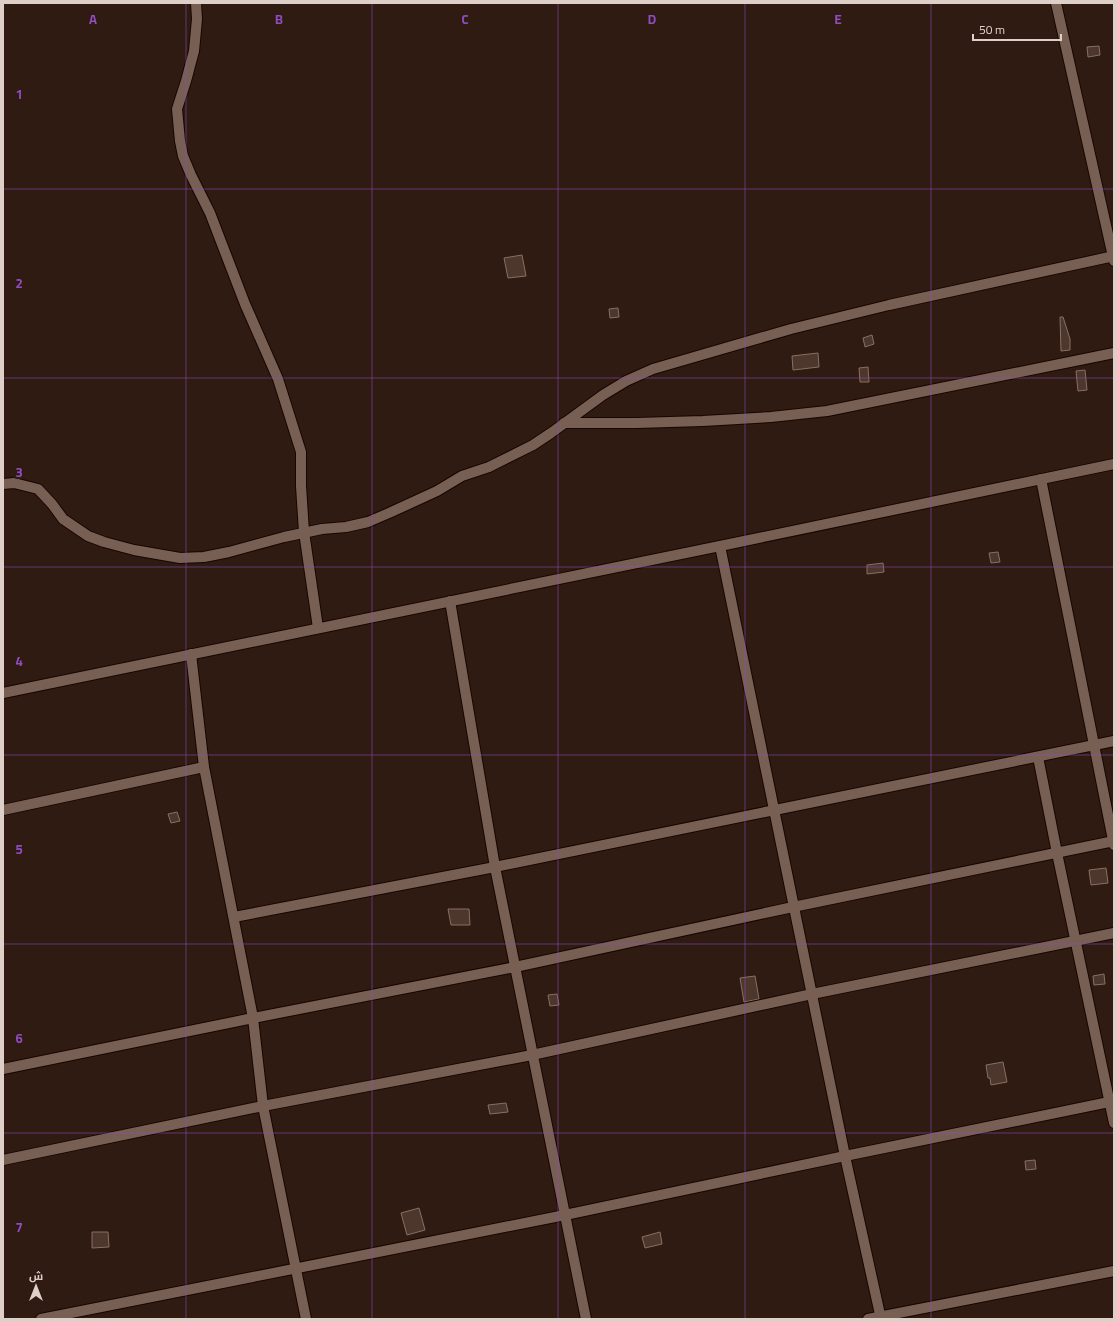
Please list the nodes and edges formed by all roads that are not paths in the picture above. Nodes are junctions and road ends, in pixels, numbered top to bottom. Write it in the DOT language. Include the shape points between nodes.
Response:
graph roads {
  1 [pos="196,3"];
  2 [pos="1056,3"];
  3 [pos="1114,258"];
  4 [pos="1114,353"];
  5 [pos="564,423"];
  6 [pos="1114,464"];
  7 [pos="1041,479"];
  8 [pos="3,484"];
  9 [pos="304,532"];
  10 [pos="720,546"];
  11 [pos="450,601"];
  12 [pos="318,628"];
  13 [pos="192,654"];
  14 [pos="3,693"];
  15 [pos="1114,741"];
  16 [pos="1095,745"];
  17 [pos="1038,757"];
  18 [pos="204,767"];
  19 [pos="3,810"];
  20 [pos="774,810"];
  21 [pos="1114,842"];
  22 [pos="1057,853"];
  23 [pos="495,867"];
  24 [pos="794,907"];
  25 [pos="234,918"];
  26 [pos="1114,933"];
  27 [pos="1076,942"];
  28 [pos="515,967"];
  29 [pos="812,994"];
  30 [pos="253,1018"];
  31 [pos="532,1055"];
  32 [pos="3,1069"];
  33 [pos="1112,1102"];
  34 [pos="263,1106"];
  35 [pos="1114,1123"];
  36 [pos="845,1156"];
  37 [pos="3,1160"];
  38 [pos="565,1215"];
  39 [pos="295,1269"];
  40 [pos="1114,1271"];
  41 [pos="881,1318"];
  42 [pos="41,1319"];
  43 [pos="306,1319"];
  44 [pos="586,1319"];
  45 [pos="868,1319"];
  1 -- 9 [label="street" via="194,51 177,109 183,156 210,213 245,304 281,386 301,452"];
  2 -- 3 [label="street"];
  3 -- 5 [label="street" via="874,308 791,329 653,370 626,381"];
  4 -- 5 [label="street" via="827,411 703,421"];
  5 -- 9 [label="street" via="533,444 489,467 462,476 437,491 368,522"];
  6 -- 7 [label="street"];
  7 -- 10 [label="street"];
  7 -- 16 [label="street"];
  8 -- 9 [label="street" via="14,483 38,490 63,519 88,536 117,546 162,556 204,557"];
  9 -- 12 [label="street"];
  10 -- 11 [label="street"];
  10 -- 20 [label="street"];
  11 -- 12 [label="street"];
  11 -- 23 [label="street"];
  12 -- 13 [label="street"];
  13 -- 14 [label="street"];
  13 -- 18 [label="street"];
  15 -- 16 [label="street"];
  16 -- 17 [label="street"];
  16 -- 21 [label="street"];
  17 -- 20 [label="street"];
  17 -- 22 [label="street"];
  18 -- 19 [label="street"];
  18 -- 25 [label="street"];
  20 -- 23 [label="street"];
  20 -- 24 [label="street"];
  21 -- 22 [label="street"];
  22 -- 24 [label="street"];
  22 -- 27 [label="street"];
  23 -- 25 [label="street"];
  23 -- 28 [label="street"];
  24 -- 28 [label="street"];
  24 -- 29 [label="street"];
  25 -- 30 [label="street"];
  26 -- 27 [label="street"];
  27 -- 29 [label="street"];
  27 -- 33 [label="street"];
  28 -- 30 [label="street"];
  28 -- 31 [label="street"];
  29 -- 31 [label="street"];
  29 -- 36 [label="street"];
  30 -- 32 [label="street"];
  30 -- 34 [label="street"];
  31 -- 34 [label="street"];
  31 -- 38 [label="street"];
  33 -- 35 [label="street"];
  33 -- 36 [label="street"];
  34 -- 37 [label="street"];
  34 -- 39 [label="street"];
  36 -- 38 [label="street"];
  36 -- 41 [label="street"];
  38 -- 39 [label="street"];
  38 -- 44 [label="street"];
  39 -- 42 [label="street"];
  39 -- 43 [label="street"];
  40 -- 41 [label="street"];
  41 -- 45 [label="street"];
}
